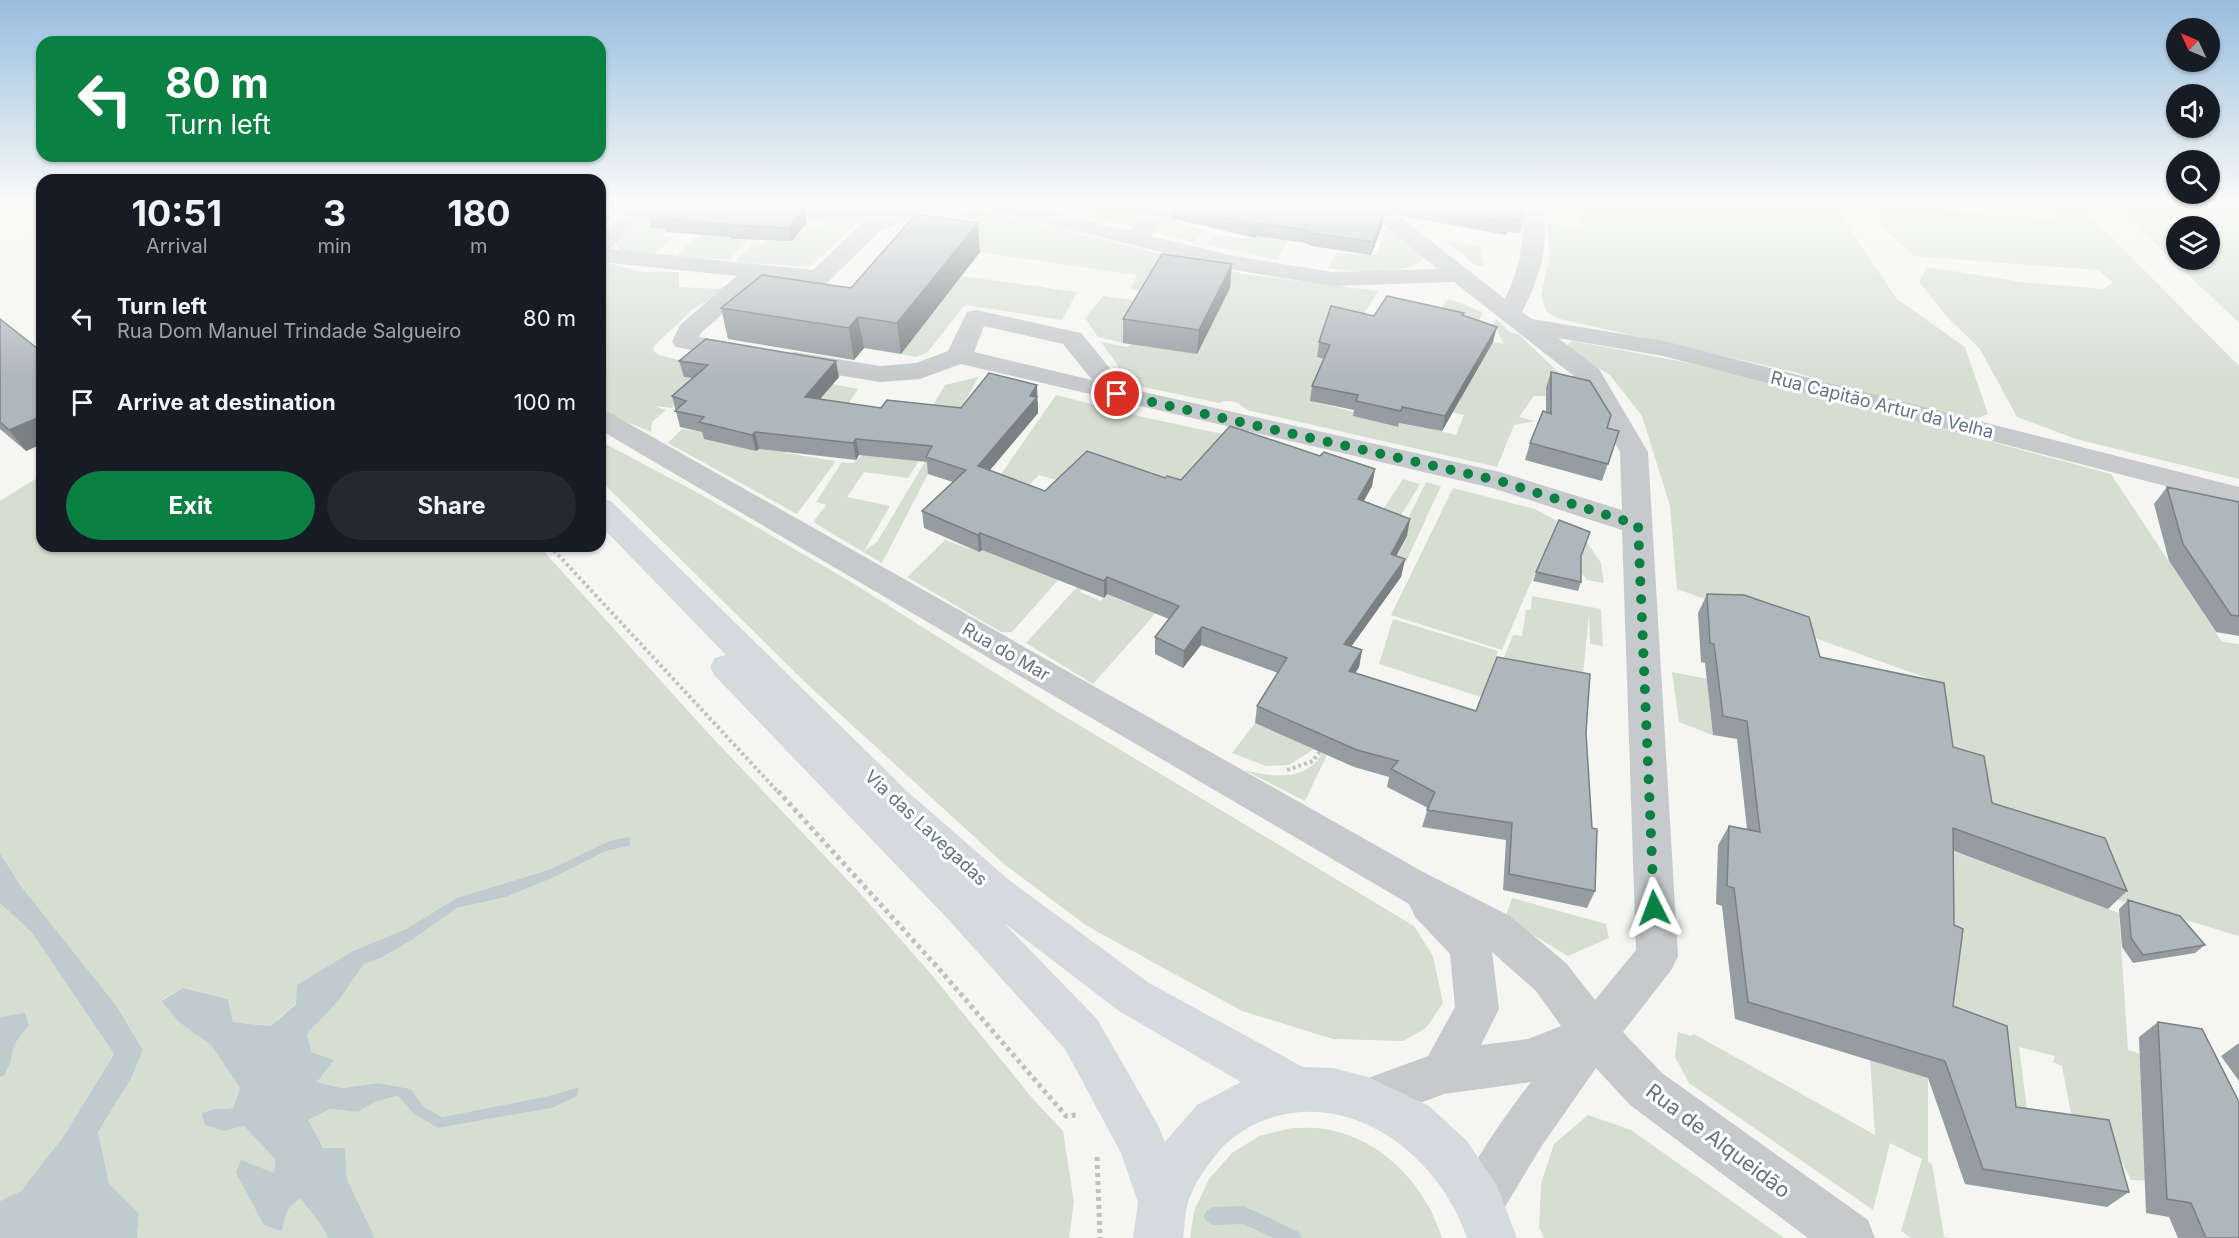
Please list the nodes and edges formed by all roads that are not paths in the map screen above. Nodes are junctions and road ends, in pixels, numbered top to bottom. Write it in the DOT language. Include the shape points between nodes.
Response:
graph roads {
  1 [pos="676,264"];
  2 [pos="834,264"];
  3 [pos="1239,264"];
  4 [pos="1446,264"];
  5 [pos="1530,264"];
  6 [pos="755,273"];
  7 [pos="1460,275"];
  8 [pos="1516,319"];
  9 [pos="959,356"];
  10 [pos="1117,394"];
  11 [pos="606,422"];
  12 [pos="2239,496"];
  13 [pos="606,514"];
  14 [pos="1638,525"];
  15 [pos="606,544"];
  16 [pos="1411,885"];
  17 [pos="1594,1034"];
  18 [pos="1444,1072"];
  19 [pos="1298,1089"];
  20 [pos="1368,1100"];
  21 [pos="1160,1220"];
  22 [pos="1486,1221"];
  23 [pos="1850,1238"];
  1 -- 6 [label="street"];
  2 -- 6 [label="street" via="819,278"];
  3 -- 7 [label="street" via="1332,279"];
  4 -- 7 [label="street"];
  5 -- 8 [label="street"];
  6 -- 9 [label="street" via="689,330 685,342 880,374 920,370"];
  7 -- 8 [label="street"];
  8 -- 12 [label="street, Rua Capitão Artur da Velha" via="1664,349"];
  8 -- 14 [label="street" via="1590,375 1634,452"];
  9 -- 10 [label="street"];
  9 -- 10 [label="street" via="976,317 1072,338"];
  10 -- 14 [label="street" via="1500,481"];
  11 -- 16 [label="street, Rua do Mar"];
  13 -- 19 [label="main road, Via das Lavegadas" via="895,803 995,892 1134,997"];
  14 -- 17 [label="street" via="1657,956"];
  15 -- 21 [label="main road, Via das Lavegadas" via="960,904 1081,1034 1141,1142"];
  16 -- 17 [label="street, Rua de Alqueidão" via="1495,928 1551,976"];
  16 -- 18 [label="street" via="1470,947 1477,1009"];
  17 -- 18 [label="street" via="1529,1061"];
  17 -- 22 [label="street" via="1524,1130"];
  17 -- 23 [label="street, Rua de Alqueidão" via="1646,1089"];
  18 -- 20 [label="street"];
  19 -- 20 [label="main road" via="1333,1091"];
  19 -- 21 [label="main road" via="1254,1099 1214,1122 1183,1157"];
  20 -- 22 [label="main road" via="1412,1123 1450,1158"];
}
